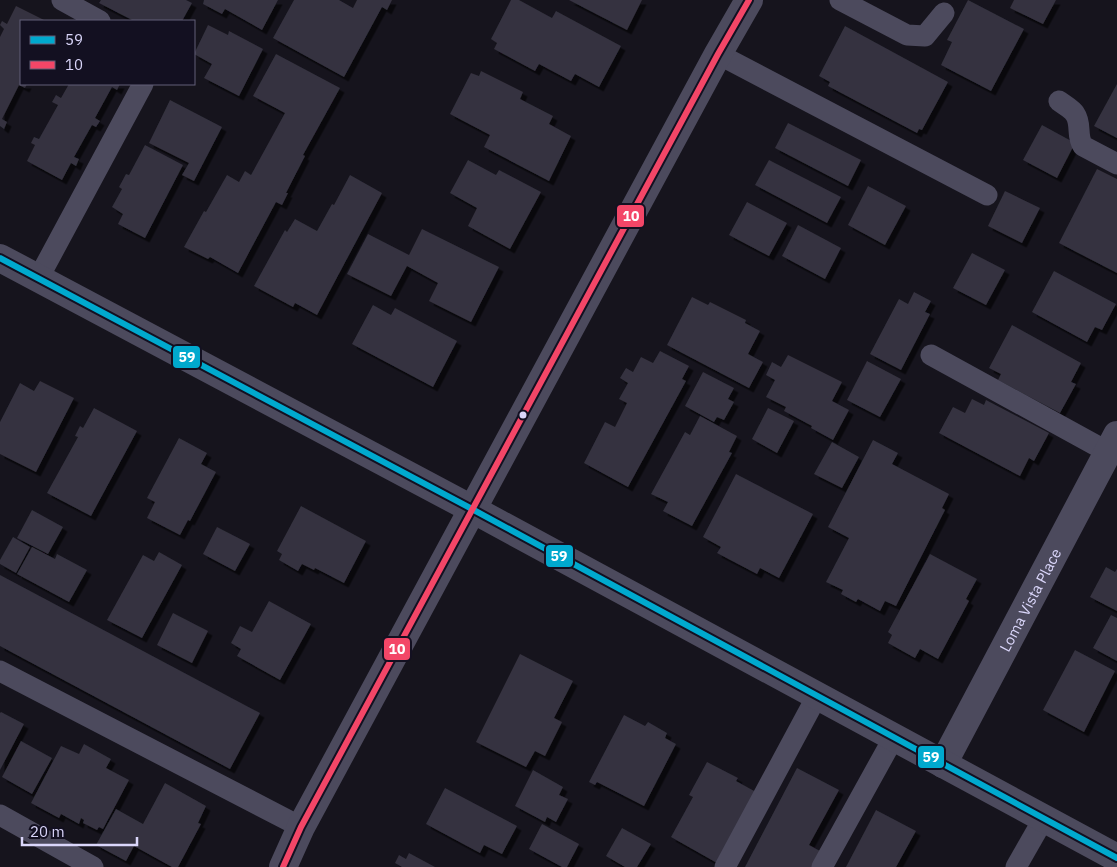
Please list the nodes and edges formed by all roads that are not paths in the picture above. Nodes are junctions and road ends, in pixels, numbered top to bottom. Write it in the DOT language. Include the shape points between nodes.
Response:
graph roads {
  1 [pos="62,0"];
  2 [pos="749,0"];
  3 [pos="840,0"];
  4 [pos="944,13"];
  5 [pos="98,20"];
  6 [pos="718,54"];
  7 [pos="142,85"];
  8 [pos="1059,101"];
  9 [pos="1117,164"];
  10 [pos="987,195"];
  11 [pos="0,258"];
  12 [pos="38,279"];
  13 [pos="931,355"];
  14 [pos="1112,443"];
  15 [pos="472,509"];
  16 [pos="0,671"];
  17 [pos="817,696"];
  18 [pos="894,737"];
  19 [pos="943,764"];
  20 [pos="0,816"];
  21 [pos="1044,818"];
  22 [pos="301,827"];
  23 [pos="1117,858"];
  24 [pos="93,867"];
  25 [pos="284,867"];
  26 [pos="724,867"];
  27 [pos="822,867"];
  28 [pos="1016,867"];
  1 -- 5 [label="lane"];
  2 -- 6 [label="street"];
  3 -- 4 [label="lane" via="907,35 925,36"];
  6 -- 10 [label="lane"];
  6 -- 15 [label="street"];
  7 -- 12 [label="lane"];
  8 -- 9 [label="lane" via="1075,114 1082,146"];
  11 -- 12 [label="street"];
  12 -- 15 [label="street"];
  13 -- 14 [label="lane"];
  14 -- 19 [label="street, Loma Vista Place"];
  15 -- 17 [label="street"];
  15 -- 22 [label="street"];
  16 -- 22 [label="lane"];
  17 -- 18 [label="street"];
  17 -- 26 [label="lane"];
  18 -- 19 [label="street"];
  18 -- 27 [label="lane"];
  19 -- 21 [label="street"];
  20 -- 24 [label="lane"];
  21 -- 23 [label="street"];
  21 -- 28 [label="lane"];
  22 -- 25 [label="street"];
}
